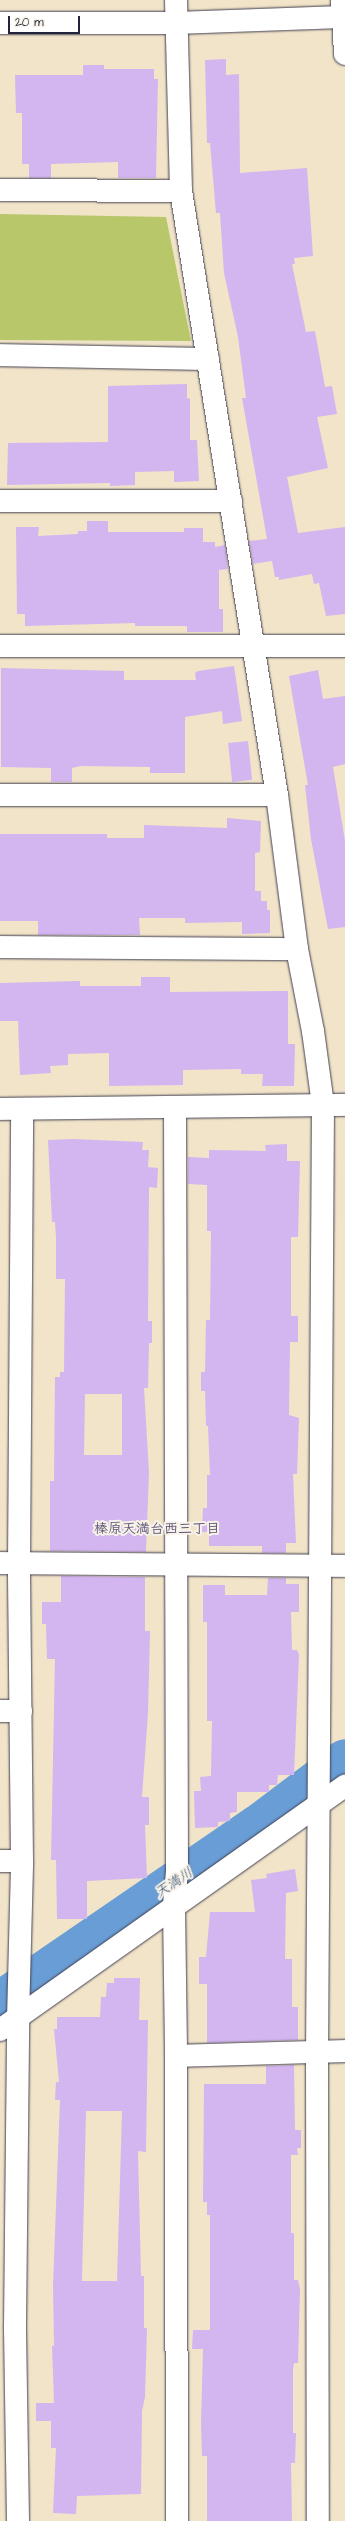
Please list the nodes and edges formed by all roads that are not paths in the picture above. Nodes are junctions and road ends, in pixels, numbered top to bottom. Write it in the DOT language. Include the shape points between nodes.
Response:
graph roads {
  1 [pos="176,0"];
  2 [pos="342,8"];
  3 [pos="0,23"];
  4 [pos="176,23"];
  5 [pos="345,54"];
  6 [pos="0,190"];
  7 [pos="181,191"];
  8 [pos="0,355"];
  9 [pos="208,359"];
  10 [pos="0,501"];
  11 [pos="231,501"];
  12 [pos="254,645"];
  13 [pos="0,646"];
  14 [pos="345,646"];
  15 [pos="0,795"];
  16 [pos="277,795"];
  17 [pos="0,947"];
  18 [pos="296,949"];
  19 [pos="323,1105"];
  20 [pos="345,1105"];
  21 [pos="176,1107"];
  22 [pos="0,1109"];
  23 [pos="22,1109"];
  24 [pos="10,1563"];
  25 [pos="178,1564"];
  26 [pos="322,1566"];
  27 [pos="345,1566"];
  28 [pos="0,1711"];
  29 [pos="21,1711"];
  30 [pos="345,1786"];
  31 [pos="319,1804"];
  32 [pos="0,1861"];
  33 [pos="22,1861"];
  34 [pos="174,1908"];
  35 [pos="9,2025"];
  36 [pos="345,2052"];
  37 [pos="317,2053"];
  38 [pos="176,2056"];
  39 [pos="8,2332"];
  40 [pos="18,2521"];
  41 [pos="178,2521"];
  42 [pos="318,2521"];
  1 -- 4 [label="street"];
  2 -- 4 [label="street"];
  2 -- 5 [label="street"];
  3 -- 4 [label="street"];
  4 -- 7 [label="street"];
  6 -- 7 [label="street"];
  7 -- 9 [label="street"];
  8 -- 9 [label="street"];
  9 -- 11 [label="street"];
  10 -- 11 [label="street"];
  11 -- 12 [label="street"];
  12 -- 13 [label="street"];
  12 -- 14 [label="street"];
  12 -- 16 [label="street"];
  15 -- 16 [label="street"];
  16 -- 18 [label="street"];
  17 -- 18 [label="street"];
  18 -- 19 [label="street" via="313,1031"];
  19 -- 20 [label="street"];
  19 -- 21 [label="street"];
  19 -- 26 [label="street"];
  21 -- 23 [label="street"];
  21 -- 25 [label="street"];
  22 -- 23 [label="street"];
  23 -- 24 [label="street"];
  24 -- 25 [label="street"];
  24 -- 29 [label="street"];
  25 -- 26 [label="street"];
  25 -- 34 [label="street" via="177,1871"];
  26 -- 27 [label="street"];
  26 -- 31 [label="street"];
  28 -- 29 [label="street"];
  29 -- 33 [label="street"];
  30 -- 31 [label="street"];
  31 -- 34 [label="street"];
  31 -- 37 [label="street"];
  32 -- 33 [label="street"];
  33 -- 35 [label="street" via="19,1980"];
  34 -- 35 [label="street"];
  34 -- 38 [label="street"];
  35 -- 39 [label="street"];
  36 -- 37 [label="street"];
  37 -- 38 [label="street"];
  37 -- 42 [label="street"];
  38 -- 41 [label="street"];
  39 -- 40 [label="street"];
}
